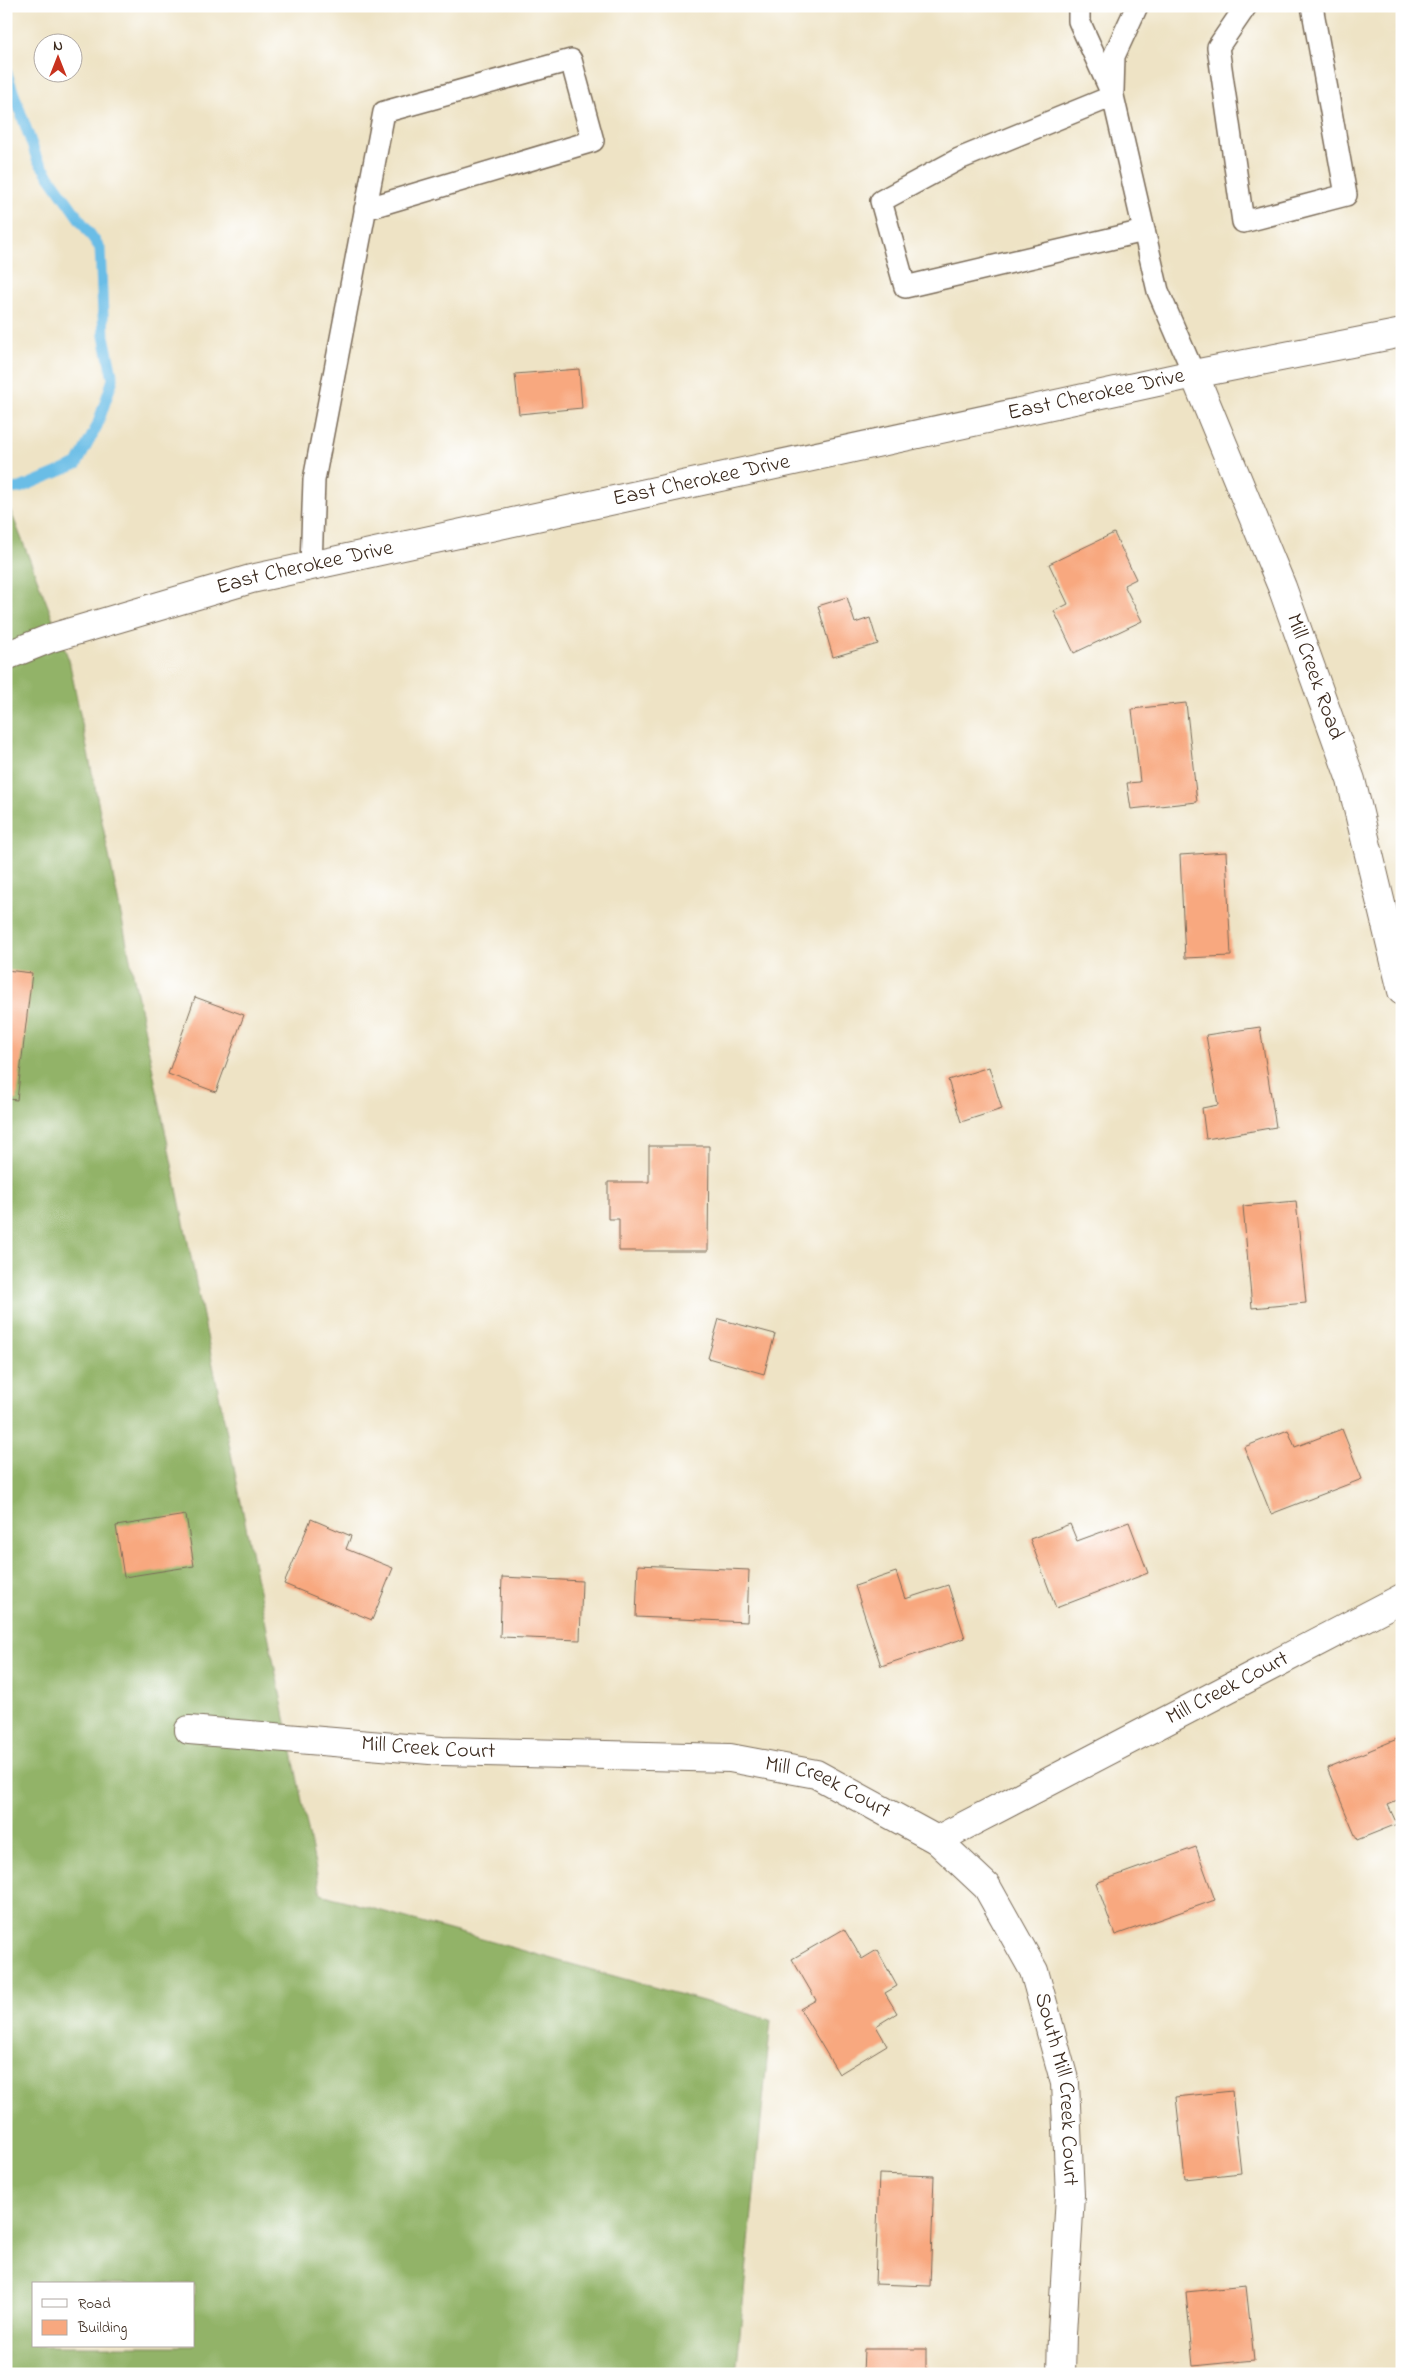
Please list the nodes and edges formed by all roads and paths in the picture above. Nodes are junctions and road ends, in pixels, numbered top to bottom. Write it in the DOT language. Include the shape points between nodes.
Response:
graph roads {
  1 [pos="1079,6"];
  2 [pos="1137,6"];
  3 [pos="1246,6"];
  4 [pos="1312,6"];
  5 [pos="1113,96"];
  6 [pos="366,209"];
  7 [pos="1144,231"];
  8 [pos="1402,334"];
  9 [pos="1194,374"];
  10 [pos="311,566"];
  11 [pos="6,656"];
  12 [pos="1402,991"];
  13 [pos="1402,1598"];
  14 [pos="189,1730"];
  15 [pos="937,1840"];
  16 [pos="1061,2374"];
  1 -- 5 [label="lane" via="1079,21"];
  2 -- 5 [label="lane" via="1114,56"];
  3 -- 4 [label="lane" via="1218,47 1243,222 1346,195"];
  5 -- 7 [label="lane"];
  5 -- 7 [label="lane" via="959,159 881,201 905,287"];
  6 -- 6 [label="lane" via="384,112 571,60 594,141"];
  6 -- 10 [label="lane" via="314,480"];
  7 -- 9 [label="lane" via="1158,291"];
  8 -- 9 [label="street, East Cherokee Drive"];
  9 -- 10 [label="street, East Cherokee Drive"];
  9 -- 12 [label="street, Mill Creek Road" via="1282,587 1351,780"];
  10 -- 11 [label="street, East Cherokee Drive" via="251,579 51,638"];
  13 -- 15 [label="street, Mill Creek Court"];
  14 -- 15 [label="street, Mill Creek Court" via="442,1751 730,1758 816,1774"];
  15 -- 16 [label="street, South Mill Creek Court" via="987,1887 1034,1971 1065,2083 1070,2195"];
}
